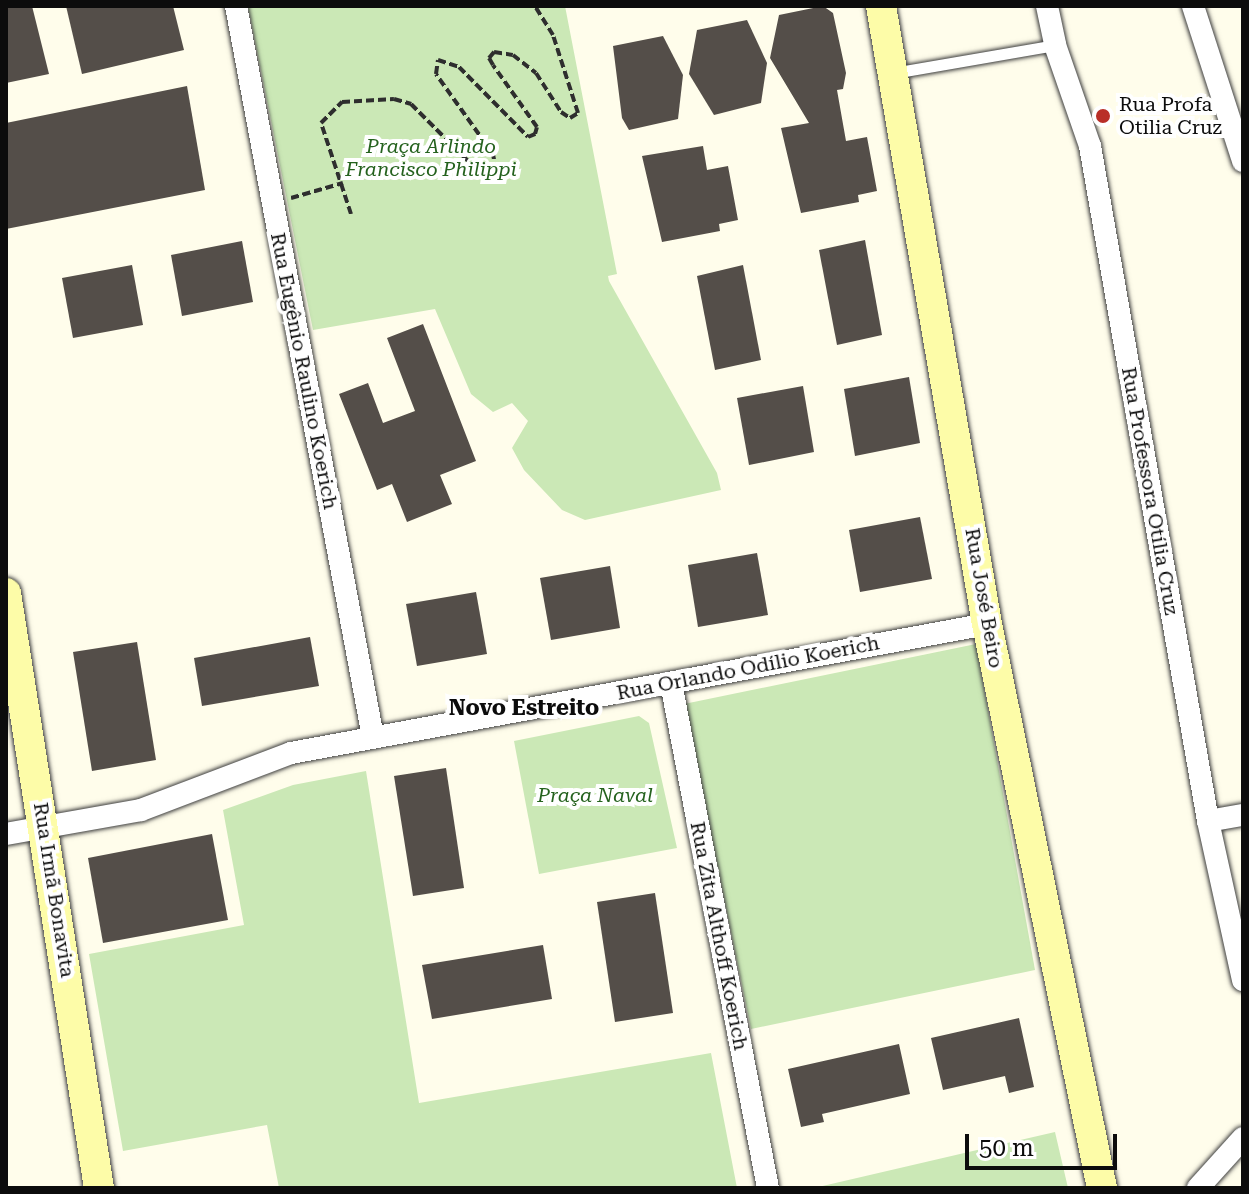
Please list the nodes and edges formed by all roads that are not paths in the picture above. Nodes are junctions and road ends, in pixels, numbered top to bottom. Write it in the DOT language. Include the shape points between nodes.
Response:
graph roads {
  1 [pos="236,6"];
  2 [pos="881,6"];
  3 [pos="1047,6"];
  4 [pos="1193,6"];
  5 [pos="1055,45"];
  6 [pos="893,73"];
  7 [pos="1243,161"];
  8 [pos="6,593"];
  9 [pos="987,624"];
  10 [pos="671,683"];
  11 [pos="373,737"];
  12 [pos="1243,815"];
  13 [pos="1208,821"];
  14 [pos="44,828"];
  15 [pos="6,834"];
  16 [pos="1243,980"];
  17 [pos="1243,1138"];
  18 [pos="99,1188"];
  19 [pos="768,1188"];
  20 [pos="1102,1188"];
  21 [pos="1198,1188"];
  1 -- 11 [label="street, Rua Eugênio Raulino Koerich"];
  2 -- 6 [label="street, Rua José Beiro"];
  3 -- 5 [label="street, Rua Professora Otília Cruz"];
  4 -- 7 [label="street"];
  5 -- 6 [label="lane"];
  5 -- 13 [label="street, Rua Professora Otília Cruz" via="1090,146"];
  6 -- 9 [label="street, Rua José Beiro"];
  8 -- 14 [label="street, Rua Irmã Bonavita"];
  9 -- 10 [label="street, Rua Orlando Odílio Koerich"];
  9 -- 20 [label="street, Rua José Beiro"];
  10 -- 11 [label="street, Rua Orlando Odílio Koerich"];
  10 -- 19 [label="street, Rua Zita Althoff Koerich"];
  11 -- 14 [label="street, Rua Orlando Odílio Koerich" via="262,762 141,810"];
  12 -- 13 [label="street"];
  13 -- 16 [label="street, Rua Professora Otília Cruz"];
  14 -- 15 [label="street, Rua Orlando Odílio Koerich"];
  14 -- 18 [label="street, Rua Irmã Bonavita"];
  17 -- 21 [label="street"];
}
